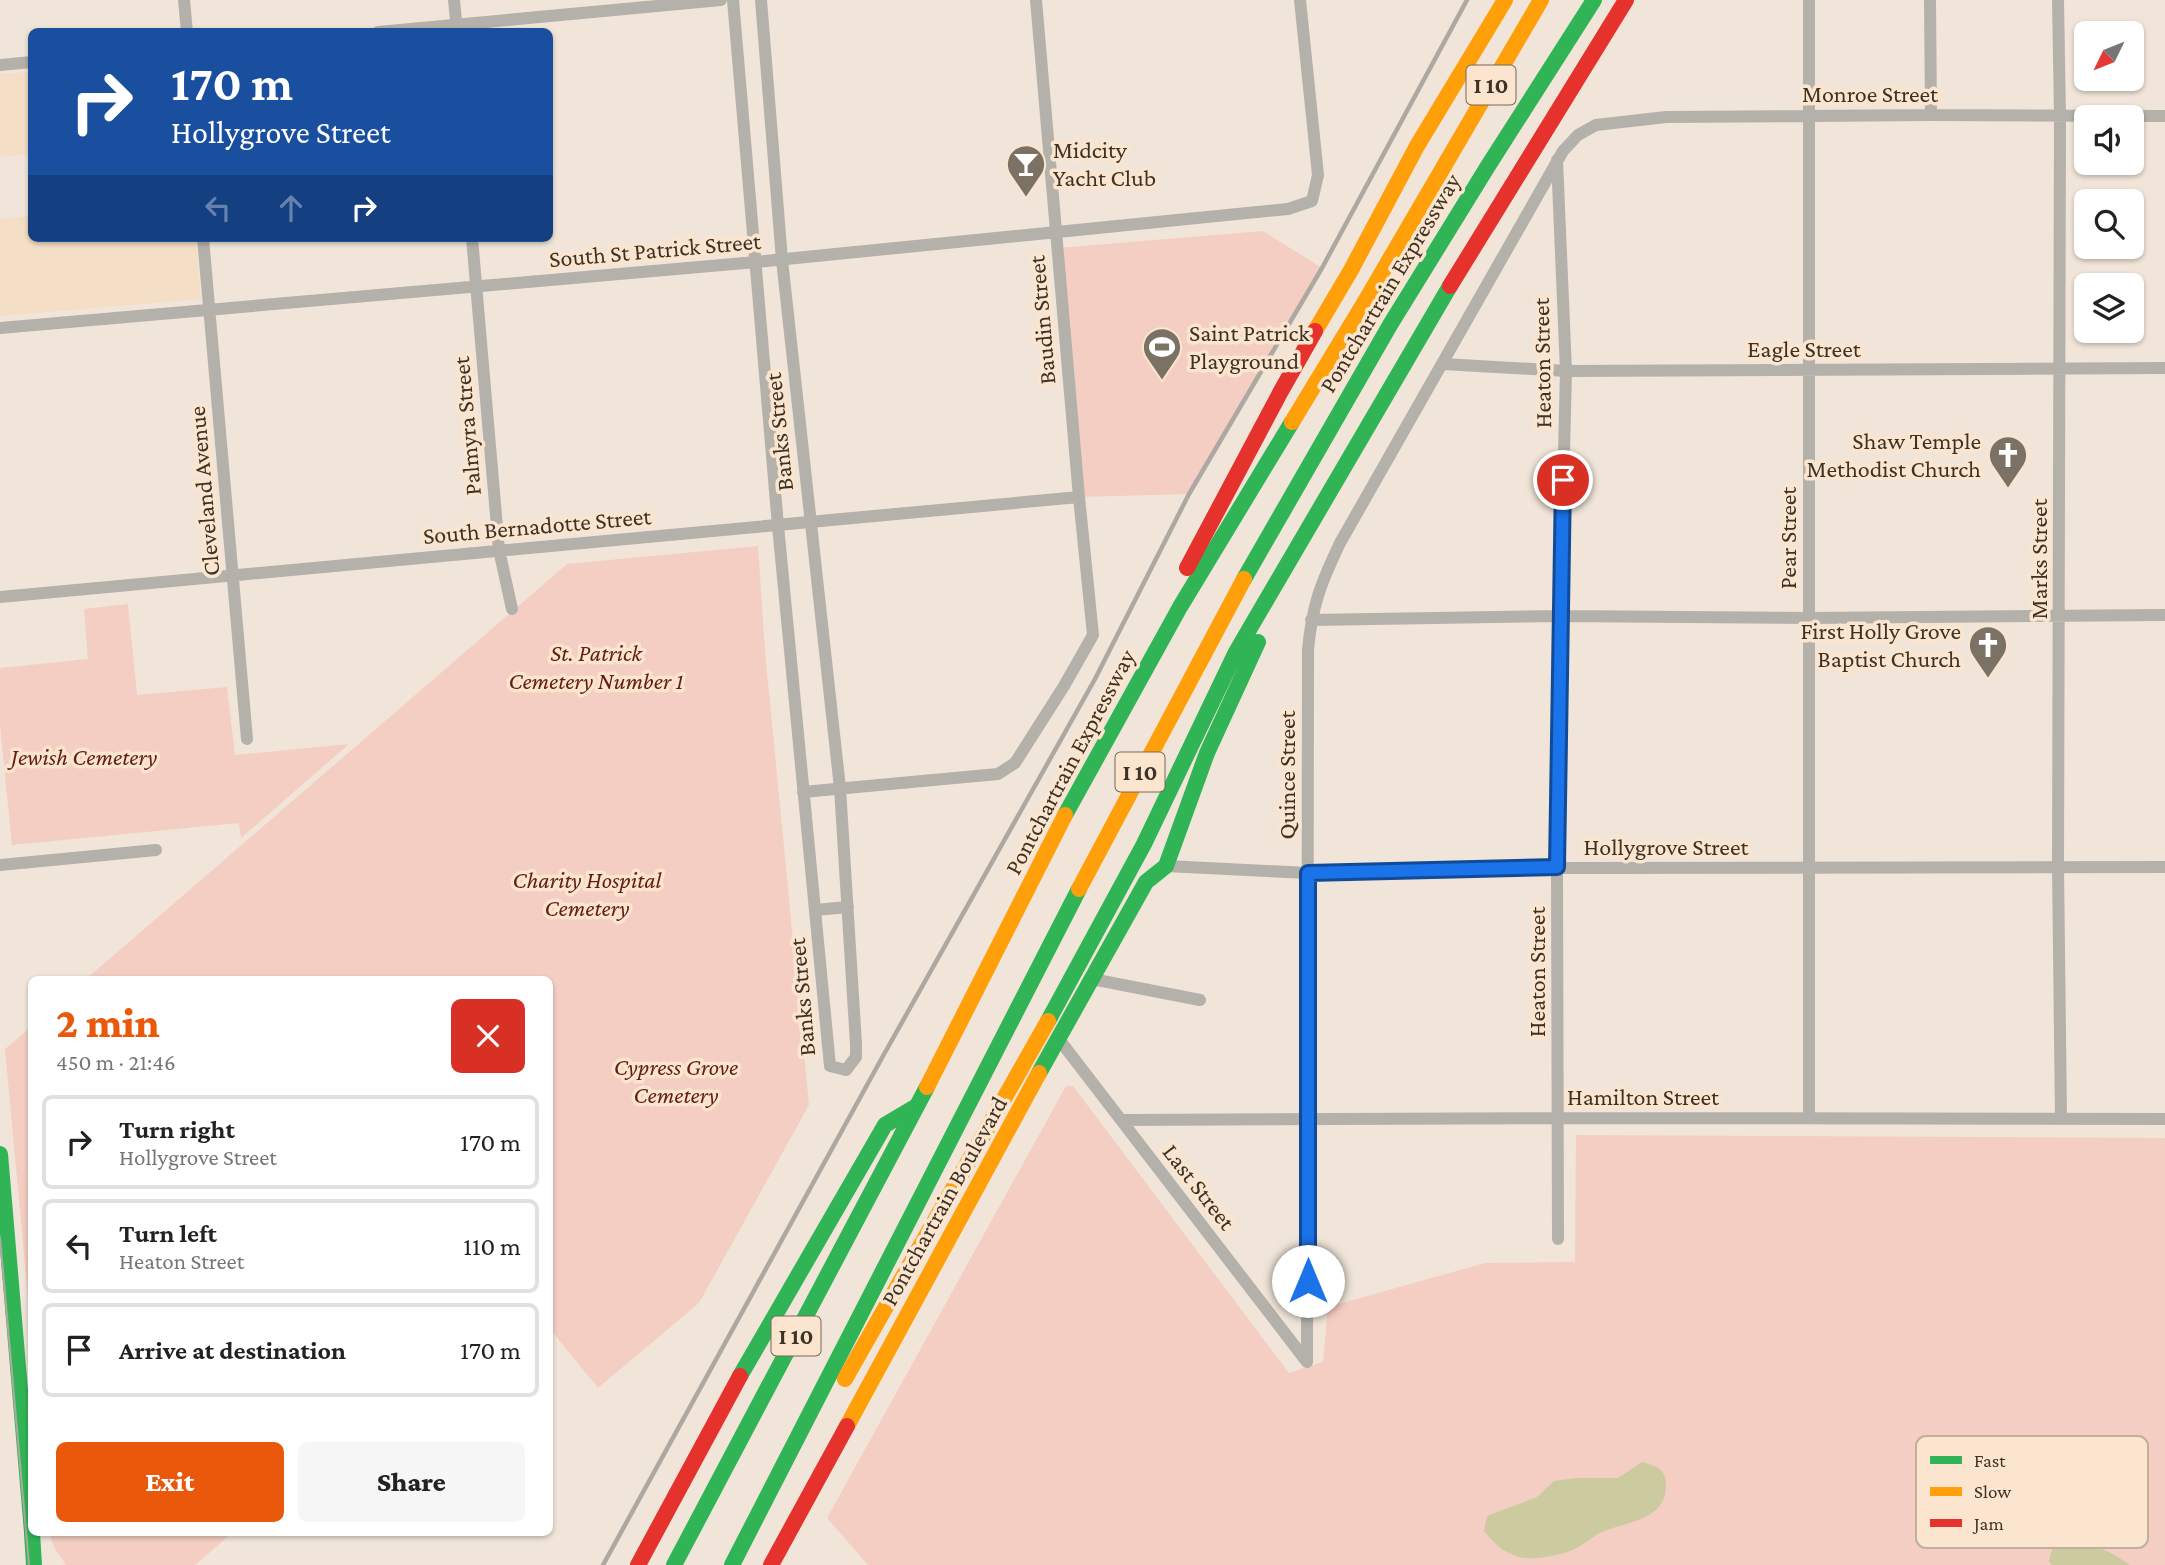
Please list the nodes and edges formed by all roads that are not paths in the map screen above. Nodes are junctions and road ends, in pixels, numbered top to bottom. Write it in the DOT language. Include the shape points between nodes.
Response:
graph roads {
  1 [pos="184,0"];
  2 [pos="454,0"];
  3 [pos="721,0"];
  4 [pos="733,0"];
  5 [pos="761,0"];
  6 [pos="1036,0"];
  7 [pos="1300,0"];
  8 [pos="1505,0"];
  9 [pos="1541,0"];
  10 [pos="1594,0"];
  11 [pos="1626,0"];
  12 [pos="1810,0"];
  13 [pos="1930,0"];
  14 [pos="2058,0"];
  15 [pos="187,28"];
  16 [pos="456,28"];
  17 [pos="28,62"];
  18 [pos="0,65"];
  19 [pos="1931,115"];
  20 [pos="1809,116"];
  21 [pos="2165,116"];
  22 [pos="2060,117"];
  23 [pos="1578,135"];
  24 [pos="1557,160"];
  25 [pos="1055,232"];
  26 [pos="203,242"];
  27 [pos="471,242"];
  28 [pos="782,260"];
  29 [pos="756,262"];
  30 [pos="475,288"];
  31 [pos="209,309"];
  32 [pos="0,328"];
  33 [pos="1443,364"];
  34 [pos="2165,368"];
  35 [pos="1809,369"];
  36 [pos="2060,370"];
  37 [pos="1566,371"];
  38 [pos="1079,497"];
  39 [pos="1326,497"];
  40 [pos="809,523"];
  41 [pos="778,526"];
  42 [pos="499,550"];
  43 [pos="233,574"];
  44 [pos="0,597"];
  45 [pos="1180,607"];
  46 [pos="512,609"];
  47 [pos="2165,615"];
  48 [pos="2059,616"];
  49 [pos="1560,617"];
  50 [pos="1809,618"];
  51 [pos="1311,620"];
  52 [pos="247,739"];
  53 [pos="840,789"];
  54 [pos="803,792"];
  55 [pos="156,850"];
  56 [pos="0,864"];
  57 [pos="1166,866"];
  58 [pos="1557,867"];
  59 [pos="2058,867"];
  60 [pos="2165,867"];
  61 [pos="1810,869"];
  62 [pos="1308,873"];
  63 [pos="848,907"];
  64 [pos="815,910"];
  65 [pos="1092,979"];
  66 [pos="1200,1000"];
  67 [pos="1058,1038"];
  68 [pos="917,1106"];
  69 [pos="1559,1118"];
  70 [pos="1809,1118"];
  71 [pos="1309,1119"];
  72 [pos="2061,1119"];
  73 [pos="2165,1119"];
  74 [pos="1121,1120"];
  75 [pos="0,1154"];
  76 [pos="1558,1239"];
  77 [pos="8,1352"];
  78 [pos="1307,1362"];
  79 [pos="820,1394"];
  80 [pos="28,1503"];
  81 [pos="32,1536"];
  82 [pos="34,1565"];
  83 [pos="638,1565"];
  84 [pos="674,1565"];
  85 [pos="732,1565"];
  86 [pos="771,1565"];
  1 -- 15 [label="street"];
  2 -- 16 [label="street"];
  3 -- 16 [label="street"];
  4 -- 29 [label="street, Banks Street"];
  5 -- 28 [label="street, Banks Street"];
  6 -- 25 [label="street, Baudin Street"];
  7 -- 25 [label="street, South St Patrick Street" via="1318,175 1312,201 1289,209"];
  8 -- 45 [label="main road" via="1417,146 1281,391 1176,588"];
  9 -- 45 [label="main road, Pontchartrain Expressway / I 10"];
  10 -- 79 [label="main road, Pontchartrain Expressway / I 10" via="1353,387 1229,605"];
  11 -- 39 [label="main road"];
  12 -- 20 [label="street, Pear Street"];
  13 -- 19 [label="street"];
  14 -- 22 [label="street, Marks Street"];
  17 -- 18 [label="street"];
  19 -- 20 [label="street, Monroe Street"];
  19 -- 22 [label="street, Monroe Street"];
  20 -- 23 [label="street, Monroe Street" via="1665,117 1596,125"];
  20 -- 35 [label="street, Pear Street"];
  21 -- 22 [label="street, Monroe Street"];
  22 -- 36 [label="street, Marks Street"];
  23 -- 24 [label="street, Quince Street"];
  24 -- 33 [label="street, Quince Street"];
  24 -- 37 [label="street, Heaton Street"];
  25 -- 28 [label="street, South St Patrick Street"];
  25 -- 38 [label="street, Baudin Street"];
  26 -- 31 [label="street, Cleveland Avenue"];
  27 -- 30 [label="street, Palmyra Street"];
  28 -- 29 [label="street, South St Patrick Street"];
  28 -- 40 [label="street, Banks Street"];
  29 -- 30 [label="street, South St Patrick Street"];
  29 -- 41 [label="street, Banks Street"];
  30 -- 31 [label="street, South St Patrick Street"];
  30 -- 42 [label="street, Palmyra Street"];
  31 -- 32 [label="street, South St Patrick Street"];
  31 -- 43 [label="street, Cleveland Avenue"];
  33 -- 37 [label="street, Eagle Street"];
  33 -- 51 [label="street, Quince Street" via="1340,543 1320,586"];
  34 -- 36 [label="street, Eagle Street"];
  35 -- 36 [label="street, Eagle Street"];
  35 -- 37 [label="street, Eagle Street"];
  35 -- 50 [label="street, Pear Street"];
  36 -- 48 [label="street, Marks Street"];
  37 -- 49 [label="street, Heaton Street"];
  38 -- 40 [label="street, South Bernadotte Street"];
  38 -- 53 [label="street, Baudin Street" via="1093,635 1015,763 998,774"];
  39 -- 57 [label="main road" via="1322,514 1207,752"];
  39 -- 79 [label="main road" via="1236,652 1144,844 1047,1023 844,1380"];
  40 -- 41 [label="street, South Bernadotte Street"];
  40 -- 53 [label="street, Banks Street"];
  41 -- 42 [label="street, South Bernadotte Street"];
  41 -- 54 [label="street, Banks Street"];
  42 -- 43 [label="street, South Bernadotte Street"];
  42 -- 46 [label="street, Palmyra Street"];
  43 -- 44 [label="street, South Bernadotte Street"];
  43 -- 52 [label="street, Cleveland Avenue"];
  45 -- 68 [label="main road, Pontchartrain Expressway / I 10" via="1082,784"];
  47 -- 48 [label="street"];
  48 -- 50 [label="street"];
  48 -- 59 [label="street, Marks Street"];
  49 -- 50 [label="street"];
  49 -- 51 [label="street"];
  49 -- 58 [label="street, Heaton Street"];
  50 -- 61 [label="street, Pear Street"];
  51 -- 62 [label="street, Quince Street"];
  53 -- 54 [label="street"];
  53 -- 63 [label="street, Banks Street"];
  54 -- 64 [label="street, Banks Street"];
  55 -- 56 [label="street"];
  57 -- 62 [label="street, Hollygrove Street"];
  57 -- 65 [label="main road, Pontchartrain Boulevard" via="1146,883"];
  58 -- 61 [label="street, Hollygrove Street"];
  58 -- 62 [label="street, Hollygrove Street"];
  58 -- 69 [label="street, Heaton Street"];
  59 -- 60 [label="street, Hollygrove Street"];
  59 -- 61 [label="street, Hollygrove Street"];
  59 -- 72 [label="street, Marks Street"];
  61 -- 70 [label="street, Pear Street"];
  62 -- 71 [label="street, Quince Street"];
  63 -- 64 [label="street"];
  63 -- 64 [label="street, Banks Street" via="856,1057 846,1070 830,1066"];
  65 -- 66 [label="street"];
  65 -- 67 [label="main road, Pontchartrain Boulevard"];
  67 -- 74 [label="street, Last Street"];
  67 -- 86 [label="main road, Pontchartrain Boulevard"];
  68 -- 83 [label="main road" via="885,1125"];
  68 -- 84 [label="main road, Pontchartrain Expressway / I 10"];
  69 -- 70 [label="street, Hamilton Street"];
  69 -- 71 [label="street, Hamilton Street"];
  69 -- 76 [label="street, Heaton Street"];
  70 -- 72 [label="street, Hamilton Street"];
  71 -- 74 [label="street, Hamilton Street"];
  71 -- 78 [label="street, Quince Street"];
  72 -- 73 [label="street, Hamilton Street"];
  74 -- 78 [label="street, Last Street"];
  75 -- 77 [label="main road"];
  77 -- 80 [label="main road"];
  79 -- 85 [label="main road, Pontchartrain Expressway / I 10"];
  81 -- 82 [label="main road"];
}
